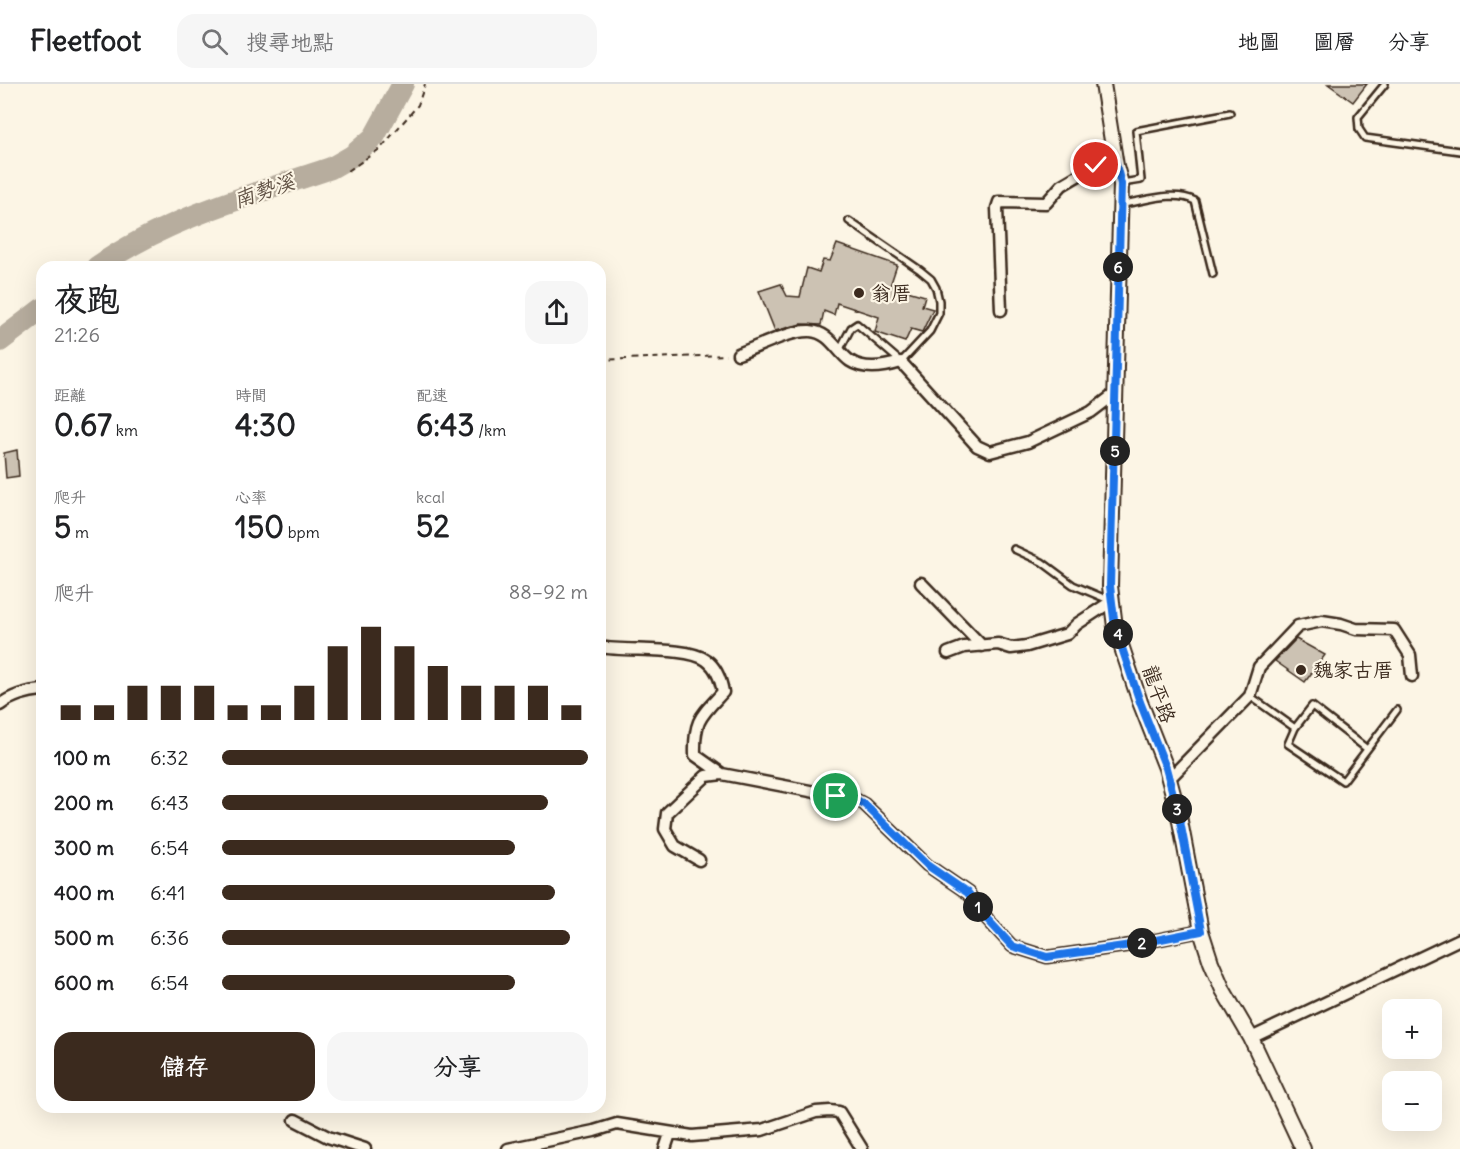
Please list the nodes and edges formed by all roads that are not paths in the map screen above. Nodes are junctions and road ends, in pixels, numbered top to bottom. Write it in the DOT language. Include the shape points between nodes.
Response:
graph roads {
  1 [pos="1103,84"];
  2 [pos="1385,84"];
  3 [pos="1230,113"];
  4 [pos="1460,151"];
  5 [pos="1115,161"];
  6 [pos="1121,184"];
  7 [pos="1121,204"];
  8 [pos="849,221"];
  9 [pos="1213,274"];
  10 [pos="1001,310"];
  11 [pos="840,349"];
  12 [pos="738,354"];
  13 [pos="901,362"];
  14 [pos="1116,393"];
  15 [pos="1014,549"];
  16 [pos="921,583"];
  17 [pos="1112,601"];
  18 [pos="982,646"];
  19 [pos="606,648"];
  20 [pos="948,653"];
  21 [pos="1412,676"];
  22 [pos="36,690"];
  23 [pos="1251,696"];
  24 [pos="0,705"];
  25 [pos="1397,710"];
  26 [pos="1295,728"];
  27 [pos="1367,749"];
  28 [pos="722,774"];
  29 [pos="1169,779"];
  30 [pos="699,860"];
  31 [pos="1201,931"];
  32 [pos="1460,939"];
  33 [pos="1251,1038"];
  34 [pos="294,1120"];
  35 [pos="670,1134"];
  36 [pos="365,1149"];
  37 [pos="508,1149"];
  38 [pos="665,1149"];
  39 [pos="862,1149"];
  40 [pos="1303,1149"];
  1 -- 5 [label="street, 龍平路"];
  2 -- 4 [label="lane" via="1358,117 1365,138"];
  3 -- 6 [label="lane" via="1136,131 1141,180"];
  5 -- 6 [label="street, 龍平路"];
  5 -- 10 [label="street" via="1096,165 1062,185 1046,203 999,202"];
  6 -- 7 [label="street, 龍平路"];
  7 -- 9 [label="lane" via="1175,196 1195,201"];
  7 -- 14 [label="street, 龍平路"];
  8 -- 13 [label="lane" via="920,270 936,288 939,313 930,331"];
  11 -- 12 [label="street" via="826,337 801,331"];
  11 -- 13 [label="street" via="850,361 864,367"];
  11 -- 13 [label="lane" via="857,324"];
  13 -- 14 [label="street" via="977,446 990,452 1028,442 1091,412"];
  14 -- 17 [label="street, 龍平路"];
  15 -- 17 [label="lane" via="1042,562 1073,585"];
  16 -- 18 [label="street"];
  17 -- 18 [label="street" via="1067,634 1027,646"];
  17 -- 29 [label="street, 龍平路" via="1115,627"];
  18 -- 20 [label="street"];
  19 -- 28 [label="street" via="689,653 706,660 720,679 723,692 702,714 694,732 694,755"];
  21 -- 23 [label="street" via="1410,655 1394,630 1356,629 1322,621 1298,626 1264,661"];
  22 -- 24 [label="street"];
  23 -- 26 [label="lane"];
  23 -- 29 [label="street"];
  25 -- 27 [label="lane"];
  26 -- 27 [label="lane" via="1312,706"];
  26 -- 27 [label="lane" via="1288,744 1343,781"];
  28 -- 30 [label="street" via="706,776 667,813 665,829 675,846"];
  28 -- 31 [label="street" via="849,796 864,804 927,865 968,893 1012,946 1047,957"];
  29 -- 31 [label="street, 龍平路"];
  31 -- 33 [label="street, 龍平路" via="1223,990"];
  32 -- 33 [label="street"];
  33 -- 40 [label="street, 龍平路"];
  34 -- 36 [label="street"];
  35 -- 37 [label="street" via="617,1124"];
  35 -- 38 [label="street"];
  35 -- 39 [label="street" via="762,1130 830,1111 839,1112"];
}
